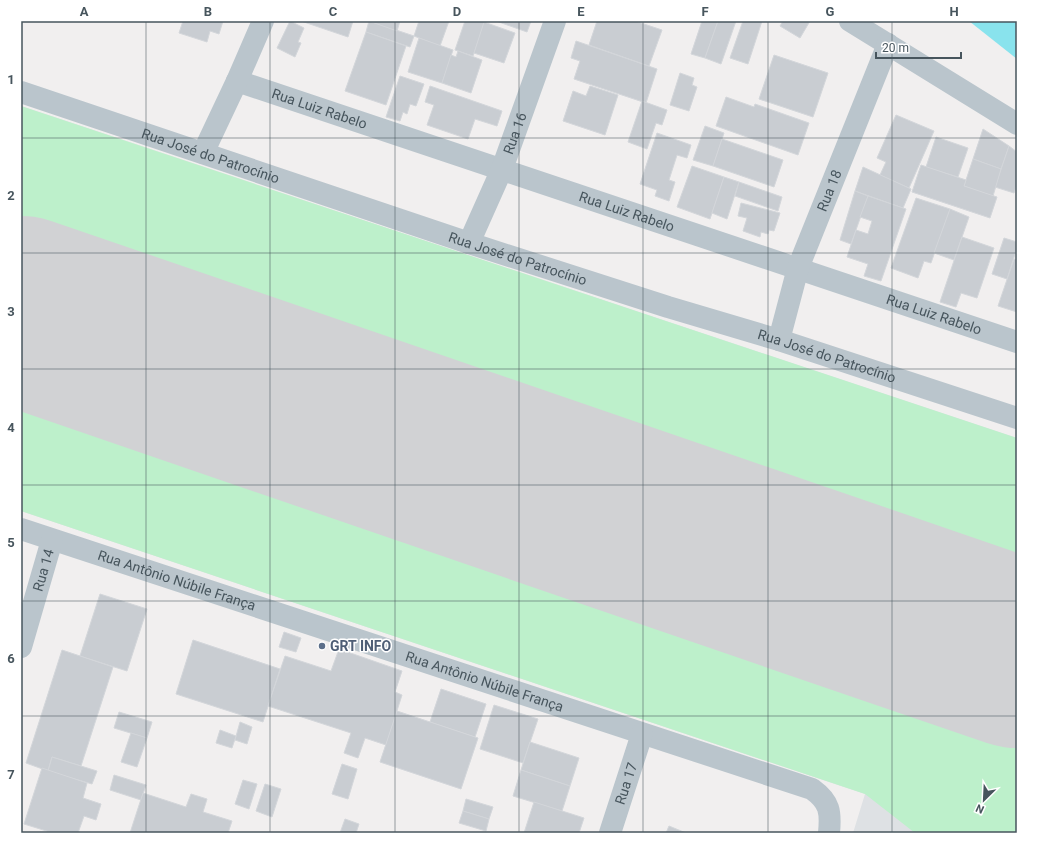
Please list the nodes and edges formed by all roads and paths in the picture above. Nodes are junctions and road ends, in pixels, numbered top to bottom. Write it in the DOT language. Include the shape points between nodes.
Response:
graph roads {
  1 [pos="263,21"];
  2 [pos="555,21"];
  3 [pos="850,21"];
  4 [pos="888,44"];
  5 [pos="237,81"];
  6 [pos="21,92"];
  7 [pos="1017,124"];
  8 [pos="203,153"];
  9 [pos="502,169"];
  10 [pos="470,243"];
  11 [pos="798,268"];
  12 [pos="779,340"];
  13 [pos="1017,342"];
  14 [pos="1017,418"];
  15 [pos="21,529"];
  16 [pos="52,540"];
  17 [pos="21,647"];
  18 [pos="642,734"];
  19 [pos="610,833"];
  20 [pos="829,833"];
  1 -- 5 [label="street"];
  2 -- 9 [label="street, Rua 16"];
  3 -- 4 [label="street"];
  4 -- 7 [label="street"];
  4 -- 11 [label="street, Rua 18"];
  5 -- 8 [label="street"];
  5 -- 9 [label="street, Rua Luiz Rabelo"];
  6 -- 8 [label="street, Rua José do Patrocínio"];
  8 -- 10 [label="street, Rua José do Patrocínio"];
  9 -- 10 [label="street, Rua 16"];
  9 -- 11 [label="street, Rua Luiz Rabelo"];
  10 -- 12 [label="street, Rua José do Patrocínio"];
  11 -- 12 [label="street, Rua 18"];
  11 -- 13 [label="street, Rua Luiz Rabelo"];
  12 -- 14 [label="street, Rua José do Patrocínio"];
  15 -- 16 [label="street, Rua Antônio Núbile França"];
  16 -- 17 [label="street, Rua 14"];
  16 -- 18 [label="street, Rua Antônio Núbile França"];
  18 -- 19 [label="street, Rua 17"];
  18 -- 20 [label="street, Rua Antônio Núbile França" via="812,789 828,806 831,818"];
}
